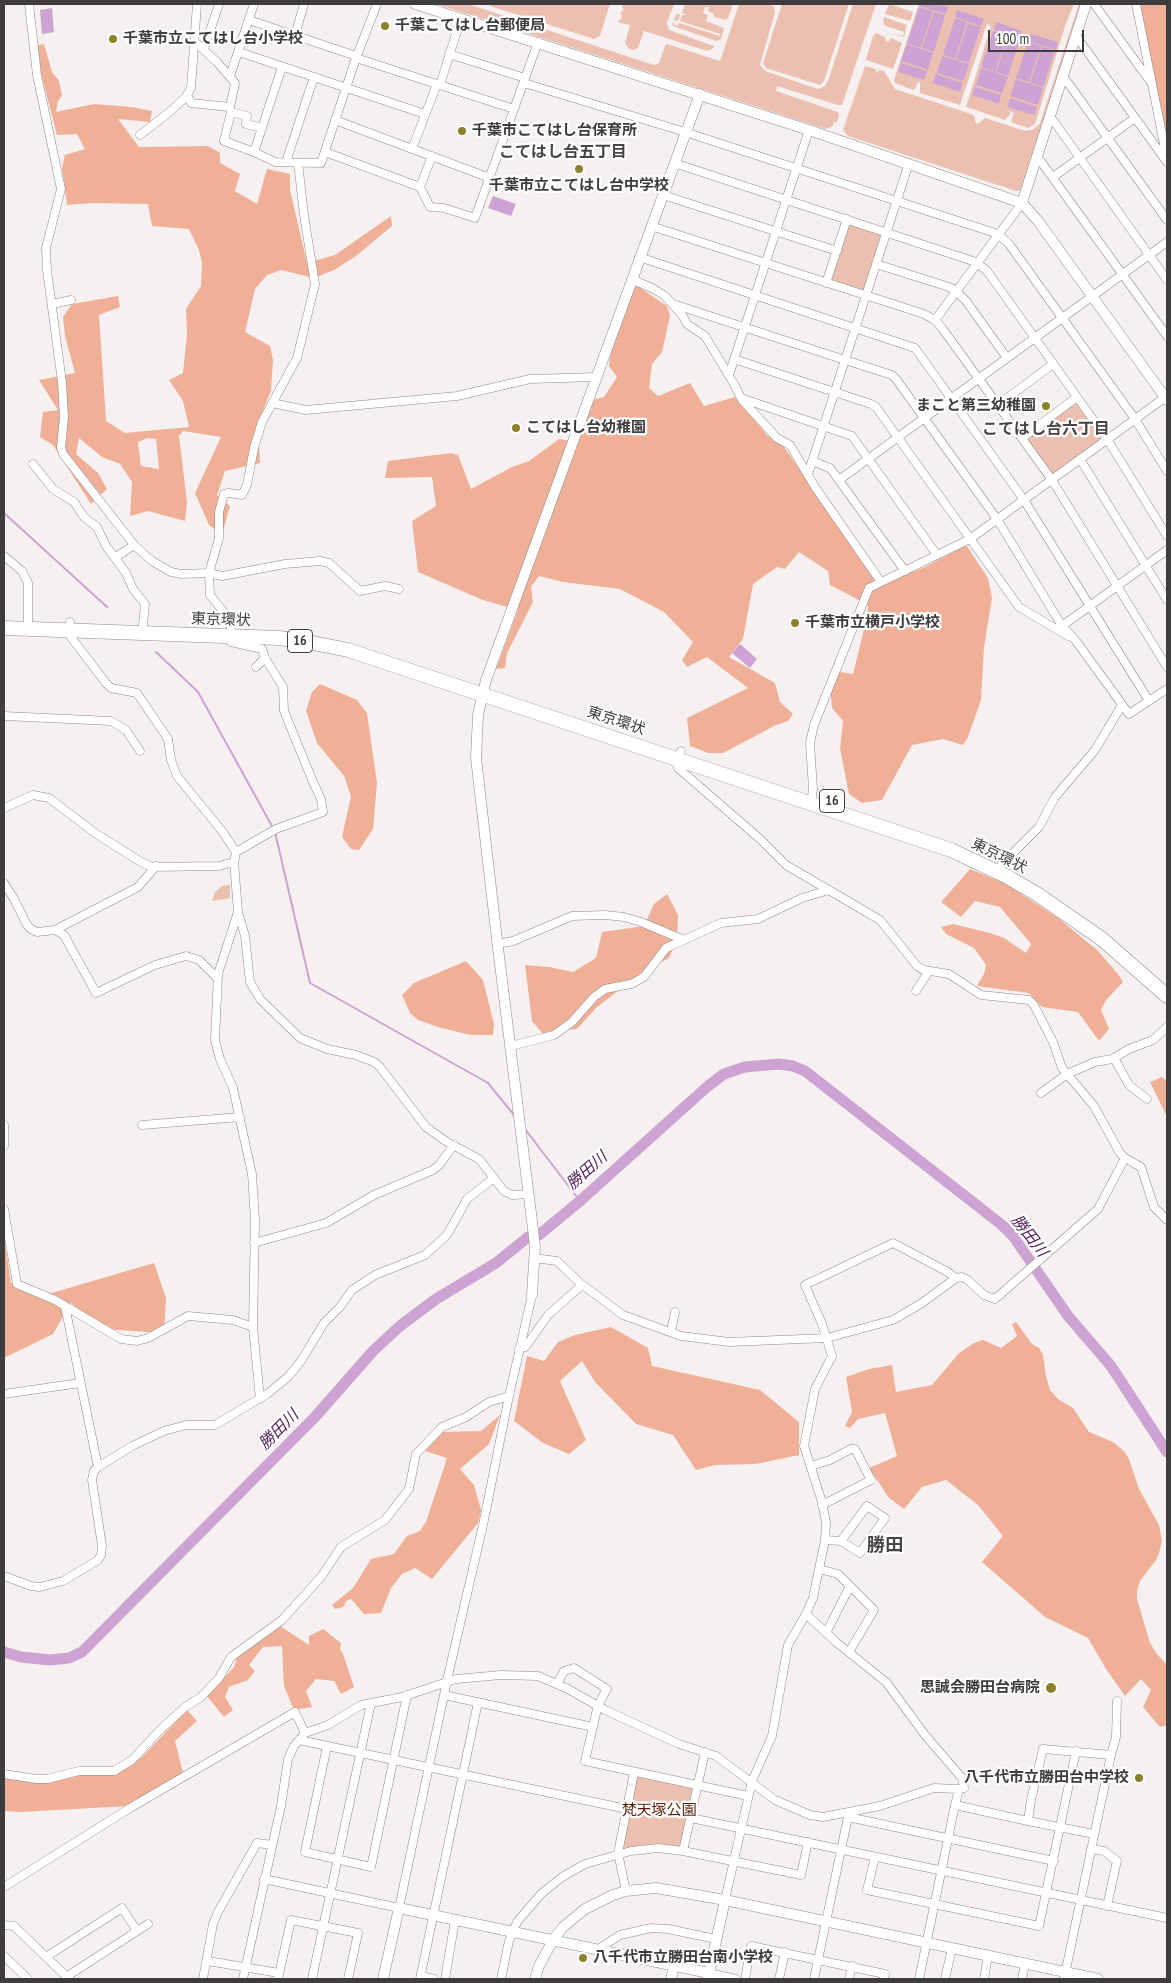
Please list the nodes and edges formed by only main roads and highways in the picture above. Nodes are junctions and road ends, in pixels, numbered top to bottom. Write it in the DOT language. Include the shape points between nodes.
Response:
graph roads {
  1 [pos="4,620"];
  2 [pos="70,626"];
  3 [pos="4,628"];
  4 [pos="231,632"];
  5 [pos="812,799"];
  6 [pos="1167,986"];
  7 [pos="1167,996"];
  1 -- 2 [label="highway, 東京環状 / 16"];
  2 -- 3 [label="highway, 東京環状 / 16"];
  2 -- 4 [label="highway, 東京環状 / 16"];
  2 -- 4 [label="highway, 東京環状 / 16" via="144,625"];
  4 -- 5 [label="highway, 東京環状 / 16" via="348,650 483,690"];
  5 -- 6 [label="highway, 東京環状 / 16" via="955,843 1001,865 1068,904 1106,932"];
  5 -- 7 [label="highway, 東京環状 / 16" via="951,850 1006,876 1082,924"];
}
